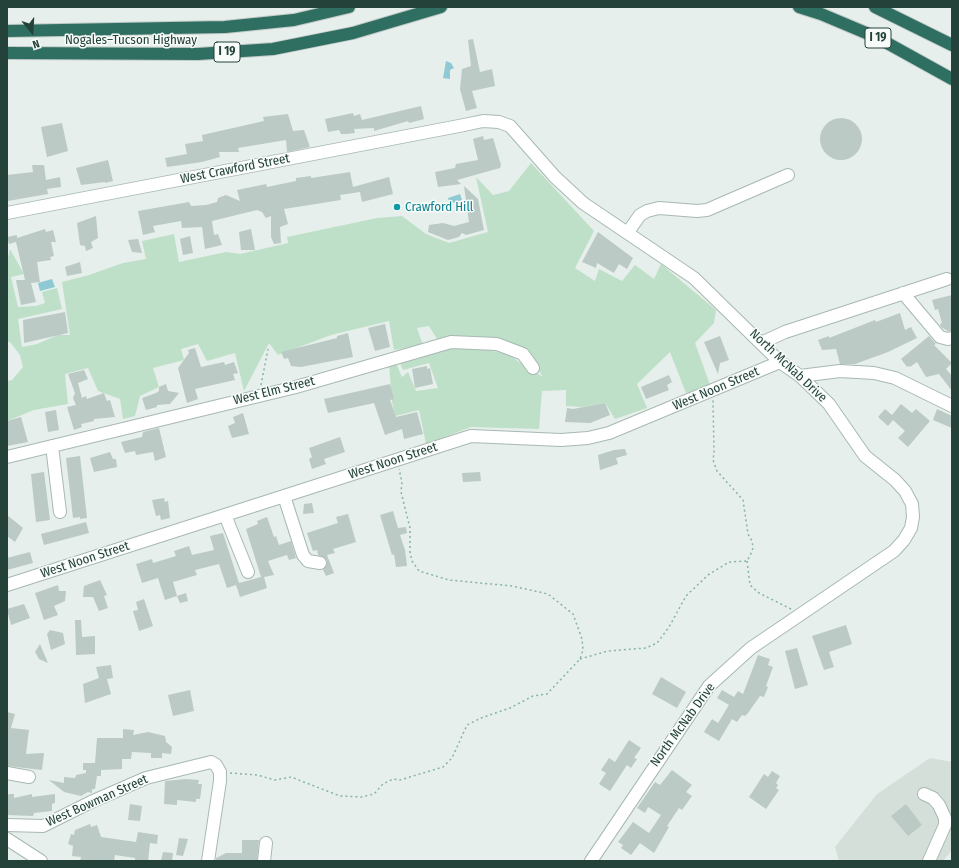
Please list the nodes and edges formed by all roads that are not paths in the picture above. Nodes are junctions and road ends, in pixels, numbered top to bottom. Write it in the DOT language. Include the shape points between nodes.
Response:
graph roads {
  1 [pos="349,7"];
  2 [pos="441,7"];
  3 [pos="799,7"];
  4 [pos="874,7"];
  5 [pos="7,32"];
  6 [pos="952,44"];
  7 [pos="7,53"];
  8 [pos="952,79"];
  9 [pos="464,125"];
  10 [pos="788,175"];
  11 [pos="7,213"];
  12 [pos="628,232"];
  13 [pos="947,279"];
  14 [pos="903,293"];
  15 [pos="952,338"];
  16 [pos="761,343"];
  17 [pos="780,362"];
  18 [pos="533,368"];
  19 [pos="800,376"];
  20 [pos="952,406"];
  21 [pos="52,446"];
  22 [pos="7,457"];
  23 [pos="284,496"];
  24 [pos="60,512"];
  25 [pos="225,514"];
  26 [pos="320,563"];
  27 [pos="248,572"];
  28 [pos="7,584"];
  29 [pos="7,774"];
  30 [pos="29,777"];
  31 [pos="924,794"];
  32 [pos="7,825"];
  33 [pos="7,840"];
  34 [pos="266,843"];
  35 [pos="41,861"];
  36 [pos="208,861"];
  37 [pos="264,861"];
  38 [pos="591,861"];
  39 [pos="929,861"];
  1 -- 5 [label="highway, Nogales–Tucson Highway / I 19" via="294,20 225,27"];
  2 -- 7 [label="highway, Nogales–Tucson Highway / I 19" via="353,34 273,49 198,54"];
  3 -- 8 [label="highway, I 19" via="878,38"];
  4 -- 6 [label="highway, I 19"];
  9 -- 11 [label="street, West Crawford Street"];
  9 -- 12 [label="street, North McNab Drive" via="483,121 510,126 574,196"];
  10 -- 12 [label="street" via="707,210 659,208 647,211 640,215"];
  12 -- 16 [label="street, North McNab Drive" via="694,278"];
  13 -- 14 [label="street"];
  14 -- 15 [label="street" via="940,337"];
  14 -- 16 [label="street" via="785,332"];
  16 -- 17 [label="street, North McNab Drive"];
  17 -- 19 [label="street, North McNab Drive"];
  17 -- 23 [label="street, West Noon Street" via="610,433 561,440 471,436"];
  18 -- 21 [label="street, West Elm Street" via="523,354 497,344 451,342 296,387"];
  19 -- 20 [label="street" via="840,371 881,375 895,378"];
  19 -- 38 [label="street, North McNab Drive" via="829,404 865,456 905,491 912,504 911,528 894,551 751,648 709,686"];
  21 -- 22 [label="street, West Elm Street"];
  21 -- 24 [label="street"];
  23 -- 25 [label="street, West Noon Street"];
  23 -- 26 [label="street" via="304,555 308,561"];
  25 -- 27 [label="street"];
  25 -- 28 [label="street, West Noon Street"];
  29 -- 30 [label="street"];
  31 -- 39 [label="street" via="933,798 945,818 945,825"];
  32 -- 36 [label="street, West Bowman Street" via="42,826 146,778 210,762 216,765 220,777"];
  33 -- 35 [label="street"];
  34 -- 37 [label="street"];
}
